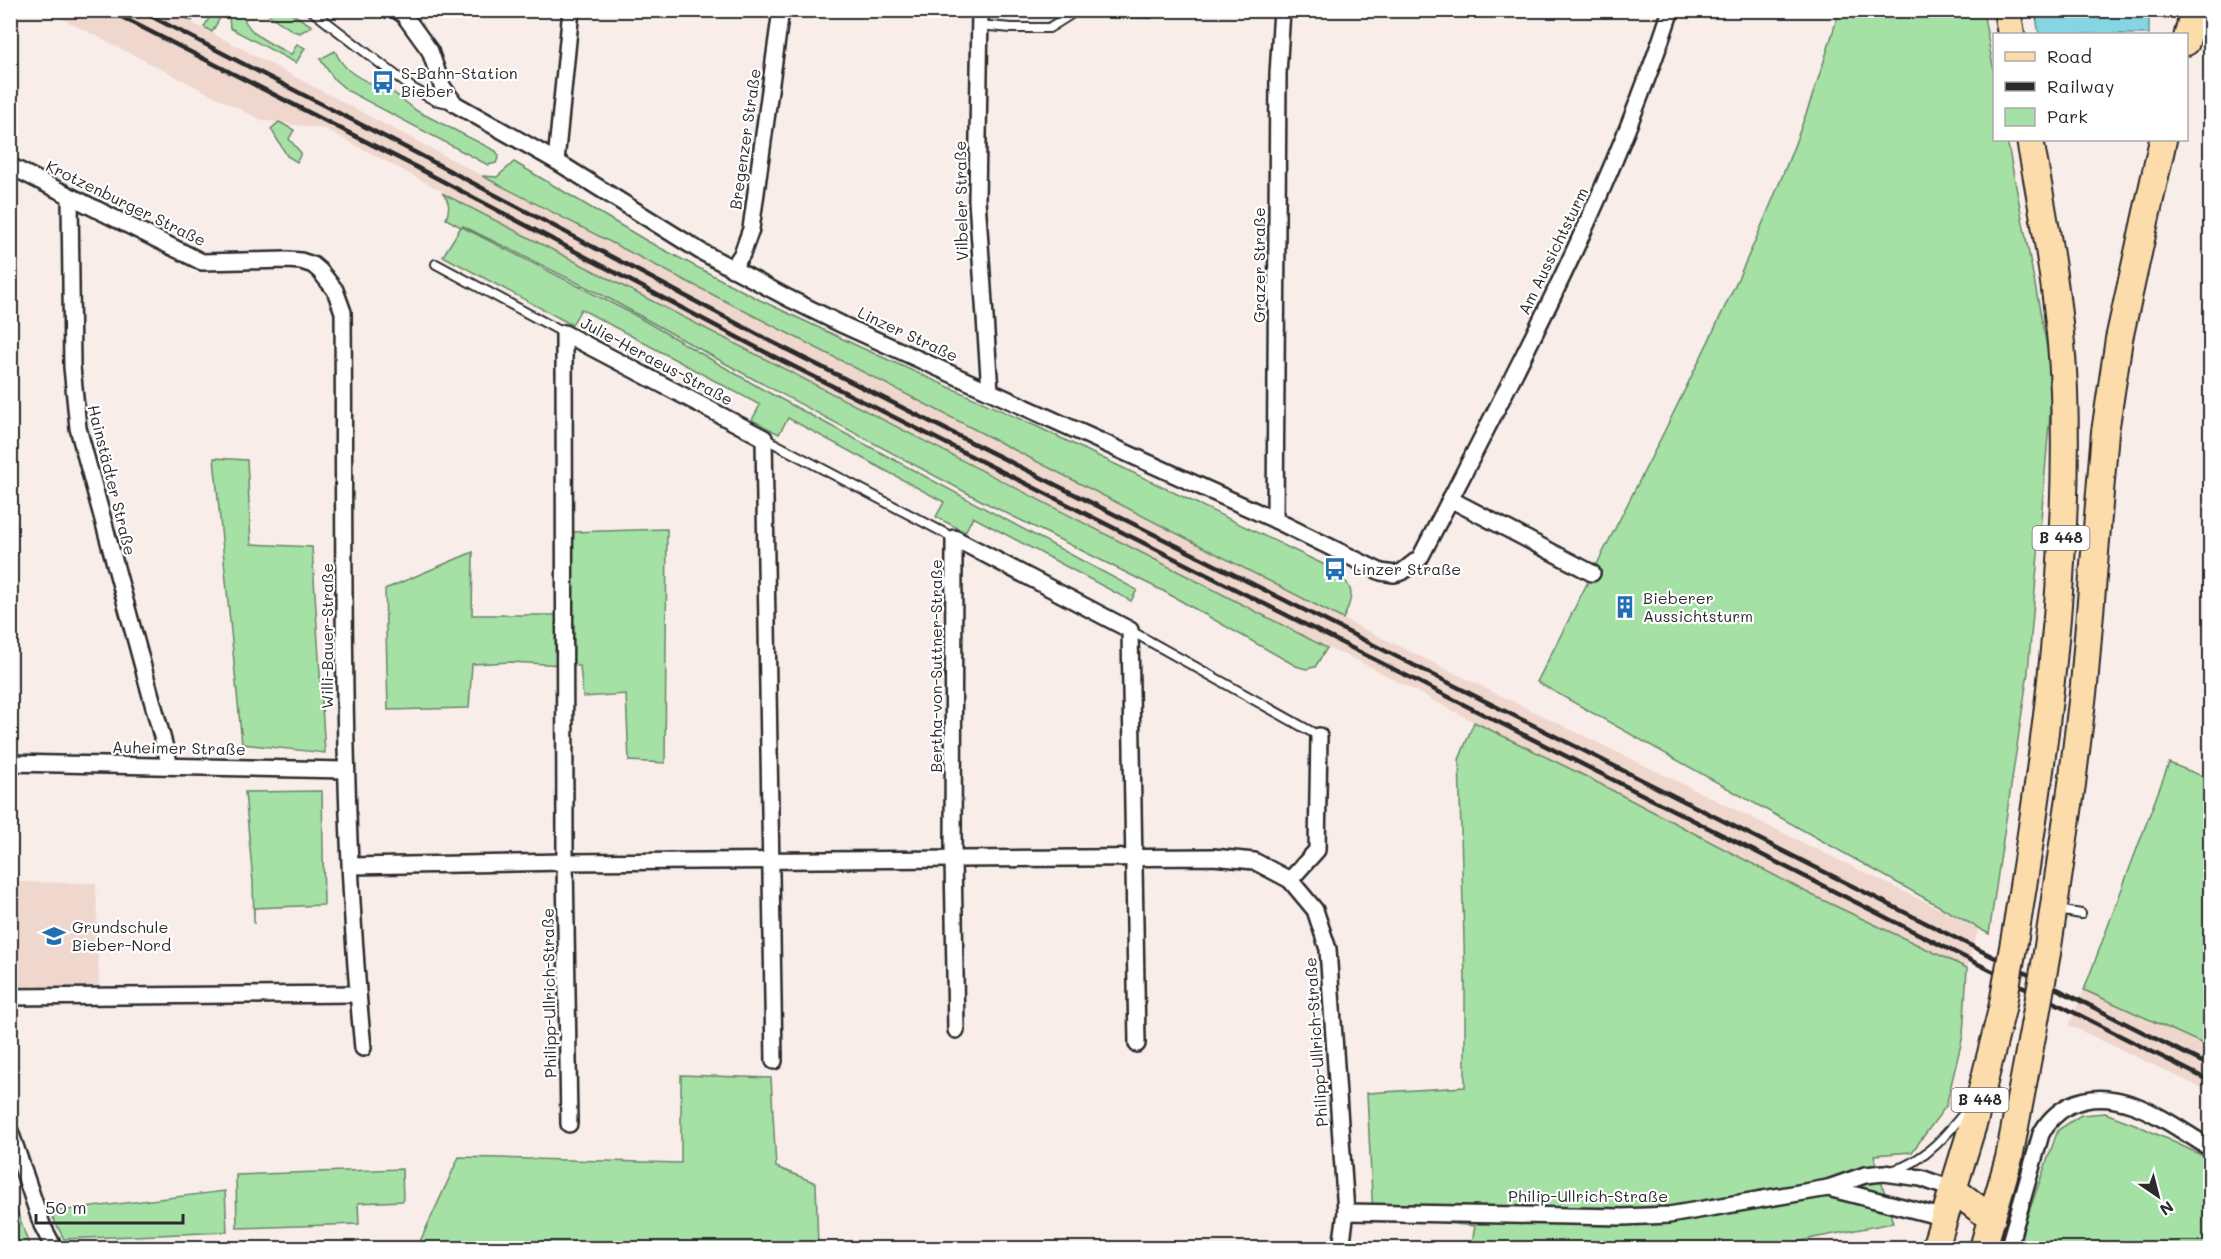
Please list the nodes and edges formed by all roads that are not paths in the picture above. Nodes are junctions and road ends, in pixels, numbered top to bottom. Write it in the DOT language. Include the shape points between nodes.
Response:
graph roads {
  1 [pos="311,10"];
  2 [pos="397,10"];
  3 [pos="571,10"];
  4 [pos="781,10"];
  5 [pos="1282,10"];
  6 [pos="1671,10"];
  7 [pos="2007,10"];
  8 [pos="1150,13"];
  9 [pos="979,18"];
  10 [pos="2191,25"];
  11 [pos="2011,33"];
  12 [pos="2211,44"];
  13 [pos="455,104"];
  14 [pos="2030,141"];
  15 [pos="2163,141"];
  16 [pos="556,161"];
  17 [pos="10,166"];
  18 [pos="70,197"];
  19 [pos="436,264"];
  20 [pos="732,269"];
  21 [pos="329,280"];
  22 [pos="564,333"];
  23 [pos="990,391"];
  24 [pos="764,438"];
  25 [pos="1450,499"];
  26 [pos="1275,520"];
  27 [pos="954,538"];
  28 [pos="1593,573"];
  29 [pos="1389,574"];
  30 [pos="1130,630"];
  31 [pos="1319,736"];
  32 [pos="10,763"];
  33 [pos="170,766"];
  34 [pos="346,770"];
  35 [pos="1133,857"];
  36 [pos="953,859"];
  37 [pos="770,860"];
  38 [pos="565,862"];
  39 [pos="351,866"];
  40 [pos="1290,880"];
  41 [pos="2053,910"];
  42 [pos="2081,914"];
  43 [pos="358,994"];
  44 [pos="10,997"];
  45 [pos="956,1030"];
  46 [pos="1137,1044"];
  47 [pos="363,1048"];
  48 [pos="774,1061"];
  49 [pos="1983,1090"];
  50 [pos="569,1124"];
  51 [pos="10,1131"];
  52 [pos="2211,1148"];
  53 [pos="1884,1173"];
  54 [pos="1828,1188"];
  55 [pos="1954,1190"];
  56 [pos="1346,1212"];
  57 [pos="1946,1218"];
  58 [pos="1992,1220"];
  59 [pos="2009,1247"];
  60 [pos="54,1248"];
  61 [pos="1341,1248"];
  62 [pos="1935,1248"];
  63 [pos="1983,1248"];
  1 -- 13 [label="lane" via="412,88 434,100"];
  2 -- 13 [label="street" via="430,51 442,86"];
  3 -- 16 [label="street"];
  4 -- 20 [label="street, Bregenzer Straße" via="751,229"];
  5 -- 26 [label="street, Grazer Straße" via="1278,74"];
  6 -- 25 [label="street, Am Aussichtsturm" via="1620,151 1587,227"];
  7 -- 11 [label="main road"];
  8 -- 9 [label="lane" via="1076,11 1049,28 1011,28"];
  9 -- 23 [label="street, Vilbeler Straße" via="977,200"];
  10 -- 12 [label="lane"];
  13 -- 16 [label="street, Linzer Straße"];
  14 -- 49 [label="main road, B 448, bridge" via="2060,336 2065,455 2057,599 2032,831 2002,1009"];
  15 -- 41 [label="main road, B 448" via="2119,339 2106,421 2084,684"];
  16 -- 20 [label="street, Linzer Straße"];
  17 -- 18 [label="street, Krotzenburger Straße"];
  18 -- 21 [label="street, Krotzenburger Straße" via="202,262 301,261 313,265"];
  18 -- 33 [label="street, Hainstädter Straße" via="72,367 78,428"];
  19 -- 22 [label="lane"];
  20 -- 23 [label="street, Linzer Straße" via="843,325"];
  21 -- 34 [label="street, Willi-Bauer-Straße" via="343,312"];
  22 -- 24 [label="street, Julie-Heraeus-Straße"];
  22 -- 38 [label="street, Julie-Heraeus-Straße"];
  23 -- 26 [label="street, Linzer Straße"];
  24 -- 27 [label="lane"];
  24 -- 37 [label="street"];
  25 -- 28 [label="street"];
  25 -- 29 [label="street, Am Aussichtsturm" via="1420,558 1402,572"];
  26 -- 29 [label="street, Linzer Straße"];
  27 -- 30 [label="street, Bertha-von-Suttner-Straße"];
  27 -- 36 [label="street, Bertha-von-Suttner-Straße"];
  30 -- 31 [label="lane"];
  30 -- 35 [label="street"];
  31 -- 40 [label="street" via="1317,850"];
  32 -- 33 [label="street, Auheimer Straße"];
  33 -- 34 [label="street, Auheimer Straße"];
  34 -- 39 [label="street, Willi-Bauer-Straße"];
  35 -- 36 [label="street, Philipp-Ullrich-Straße"];
  35 -- 40 [label="street, Philipp-Ullrich-Straße" via="1254,861"];
  35 -- 46 [label="street"];
  36 -- 37 [label="street, Philipp-Ullrich-Straße"];
  36 -- 45 [label="street"];
  37 -- 38 [label="street, Philipp-Ullrich-Straße"];
  37 -- 48 [label="street"];
  38 -- 39 [label="street, Philipp-Ullrich-Straße"];
  38 -- 50 [label="street, Philipp-Ullrich-Straße"];
  39 -- 43 [label="street, Willi-Bauer-Straße"];
  40 -- 56 [label="street, Philipp-Ullrich-Straße" via="1315,910 1328,949"];
  41 -- 42 [label="lane"];
  41 -- 58 [label="main road, B 448, bridge" via="2009,1158"];
  43 -- 44 [label="street"];
  43 -- 47 [label="street, Willi-Bauer-Straße"];
  49 -- 53 [label="lane" via="1929,1151 1909,1165"];
  49 -- 55 [label="main road, B 448"];
  51 -- 60 [label="street" via="42,1225"];
  52 -- 59 [label="street" via="2142,1108 2118,1100 2097,1097 2071,1105 2047,1122 2041,1134"];
  53 -- 54 [label="street, Philip-Ullrich-Straße"];
  53 -- 55 [label="street, Philip-Ullrich-Straße" via="1921,1178"];
  54 -- 56 [label="street, Philip-Ullrich-Straße" via="1669,1215"];
  54 -- 57 [label="street, Philip-Ullrich-Straße"];
  55 -- 57 [label="main road, B 448"];
  55 -- 58 [label="main road"];
  56 -- 61 [label="street, Philipp-Ullrich-Straße"];
  57 -- 58 [label="main road"];
  57 -- 62 [label="main road, B 448"];
  58 -- 63 [label="main road, B 448"];
}
